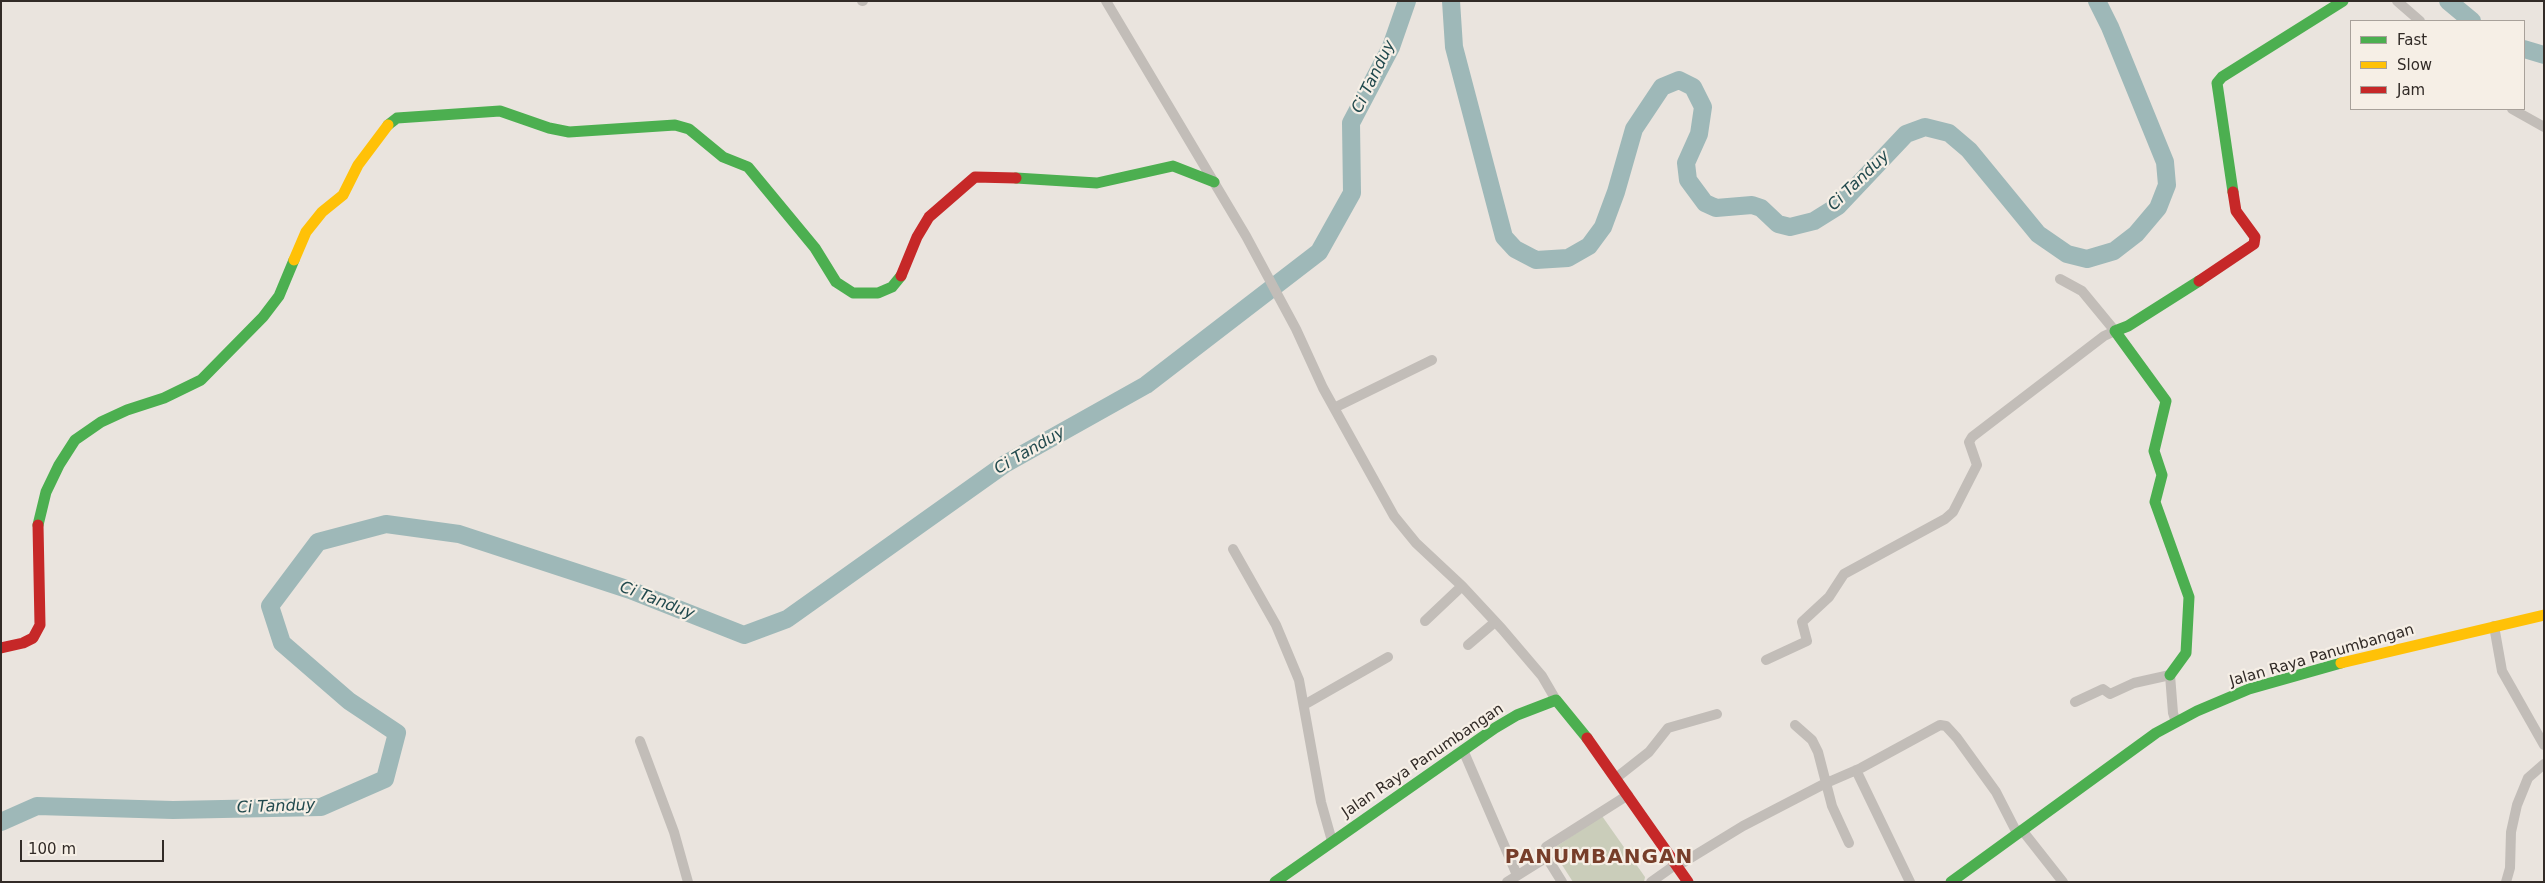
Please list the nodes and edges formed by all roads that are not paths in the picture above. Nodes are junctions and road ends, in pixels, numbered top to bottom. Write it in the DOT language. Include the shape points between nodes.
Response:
graph roads {
  1 [pos="1106,1"];
  2 [pos="2343,1"];
  3 [pos="2397,1"];
  4 [pos="2419,20"];
  5 [pos="2514,110"];
  6 [pos="2544,127"];
  7 [pos="1214,182"];
  8 [pos="2060,279"];
  9 [pos="2115,331"];
  10 [pos="1432,360"];
  11 [pos="1334,408"];
  12 [pos="1233,549"];
  13 [pos="1462,586"];
  14 [pos="2544,614"];
  15 [pos="1425,621"];
  16 [pos="1495,622"];
  17 [pos="2494,626"];
  18 [pos="1468,645"];
  19 [pos="1,648"];
  20 [pos="1388,657"];
  21 [pos="1766,660"];
  22 [pos="2170,675"];
  23 [pos="1556,700"];
  24 [pos="2075,702"];
  25 [pos="1304,705"];
  26 [pos="1717,714"];
  27 [pos="2176,722"];
  28 [pos="1795,725"];
  29 [pos="640,741"];
  30 [pos="2544,745"];
  31 [pos="1463,750"];
  32 [pos="2544,764"];
  33 [pos="1856,770"];
  34 [pos="1616,778"];
  35 [pos="1826,784"];
  36 [pos="1628,795"];
  37 [pos="2019,831"];
  38 [pos="1332,841"];
  39 [pos="1849,843"];
  40 [pos="1547,857"];
  41 [pos="1675,865"];
  42 [pos="1517,875"];
  43 [pos="688,882"];
  44 [pos="1275,882"];
  45 [pos="1506,882"];
  46 [pos="1562,882"];
  47 [pos="1651,882"];
  48 [pos="1688,882"];
  49 [pos="1910,882"];
  50 [pos="1951,882"];
  51 [pos="2063,882"];
  52 [pos="2506,882"];
  1 -- 7 [label="street"];
  2 -- 9 [label="street" via="2217,83 2236,211 2255,237 2254,244 2128,326"];
  3 -- 4 [label="street"];
  5 -- 6 [label="street"];
  7 -- 11 [label="street" via="1296,329"];
  7 -- 19 [label="street" via="1173,166 1097,183 974,177 929,217 901,276 892,287 878,293 853,293 836,282 815,248 748,167 723,157 682,126 569,132 500,111 397,118 390,122 358,165 343,195 322,212 306,232 279,296 243,338 201,380 164,398 127,410 75,440 58,465 46,492 37,530 40,626 33,638"];
  8 -- 9 [label="street" via="2082,291"];
  9 -- 21 [label="street" via="2104,336 1972,437 1969,442 1977,465 1953,512 1844,574 1829,597 1802,622 1806,642"];
  9 -- 22 [label="street" via="2166,401 2154,451 2162,475 2155,502 2189,598 2186,653"];
  10 -- 11 [label="street"];
  11 -- 13 [label="street" via="1403,529"];
  12 -- 25 [label="street" via="1284,642 1299,680"];
  13 -- 15 [label="street"];
  13 -- 16 [label="street"];
  14 -- 17 [label="street, Jalan Raya Panumbangan"];
  16 -- 18 [label="street"];
  16 -- 23 [label="street" via="1542,676"];
  17 -- 27 [label="street, Jalan Raya Panumbangan" via="2382,652 2258,687"];
  17 -- 30 [label="street" via="2502,671"];
  20 -- 25 [label="street"];
  22 -- 24 [label="street" via="2134,683 2110,694 2104,689"];
  22 -- 27 [label="street"];
  23 -- 31 [label="street, Jalan Raya Panumbangan" via="1517,714"];
  23 -- 34 [label="street"];
  25 -- 38 [label="street" via="1321,802"];
  26 -- 34 [label="street" via="1668,728 1649,752"];
  27 -- 37 [label="street, Jalan Raya Panumbangan"];
  28 -- 35 [label="street" via="1812,740"];
  29 -- 43 [label="street" via="674,832"];
  31 -- 38 [label="street, Jalan Raya Panumbangan"];
  31 -- 42 [label="street"];
  32 -- 52 [label="street" via="2528,778 2517,805"];
  33 -- 35 [label="street"];
  33 -- 37 [label="street" via="1944,725 1996,792"];
  33 -- 49 [label="street"];
  34 -- 36 [label="street"];
  35 -- 39 [label="street"];
  35 -- 41 [label="street"];
  36 -- 40 [label="street" via="1546,846"];
  36 -- 41 [label="street"];
  37 -- 50 [label="street, Jalan Raya Panumbangan"];
  37 -- 51 [label="street"];
  38 -- 44 [label="street, Jalan Raya Panumbangan"];
  40 -- 42 [label="street"];
  40 -- 46 [label="street"];
  41 -- 47 [label="street"];
  41 -- 48 [label="street"];
  42 -- 45 [label="street"];
}
